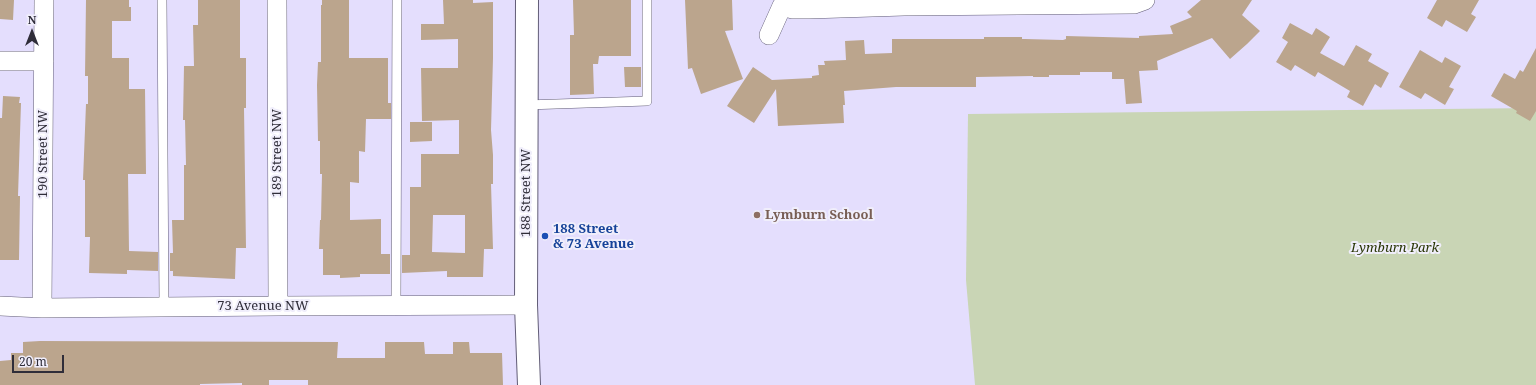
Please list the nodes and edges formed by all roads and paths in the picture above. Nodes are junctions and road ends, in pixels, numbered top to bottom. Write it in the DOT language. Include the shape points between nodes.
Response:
graph roads {
  1 [pos="44,0"];
  2 [pos="162,0"];
  3 [pos="277,0"];
  4 [pos="397,0"];
  5 [pos="527,0"];
  6 [pos="647,0"];
  7 [pos="1140,2"];
  8 [pos="778,3"];
  9 [pos="768,34"];
  10 [pos="0,61"];
  11 [pos="44,61"];
  12 [pos="526,105"];
  13 [pos="526,305"];
  14 [pos="0,306"];
  15 [pos="164,306"];
  16 [pos="278,306"];
  17 [pos="396,306"];
  18 [pos="42,308"];
  19 [pos="529,385"];
  1 -- 11 [label="street, 190 Street NW"];
  2 -- 15 [label="lane"];
  3 -- 16 [label="street, 189 Street NW"];
  4 -- 17 [label="lane"];
  5 -- 12 [label="street, 188 Street NW"];
  6 -- 12 [label="lane" via="647,101"];
  7 -- 8 [label="street" via="809,9 793,9"];
  8 -- 9 [label="street"];
  10 -- 11 [label="street"];
  11 -- 18 [label="street, 190 Street NW"];
  12 -- 13 [label="street, 188 Street NW"];
  13 -- 17 [label="street, 73 Avenue NW"];
  13 -- 19 [label="street, 188 Street NW"];
  14 -- 18 [label="street, 73 Avenue NW"];
  15 -- 16 [label="street, 73 Avenue NW"];
  15 -- 18 [label="street, 73 Avenue NW"];
  16 -- 17 [label="street, 73 Avenue NW"];
}
